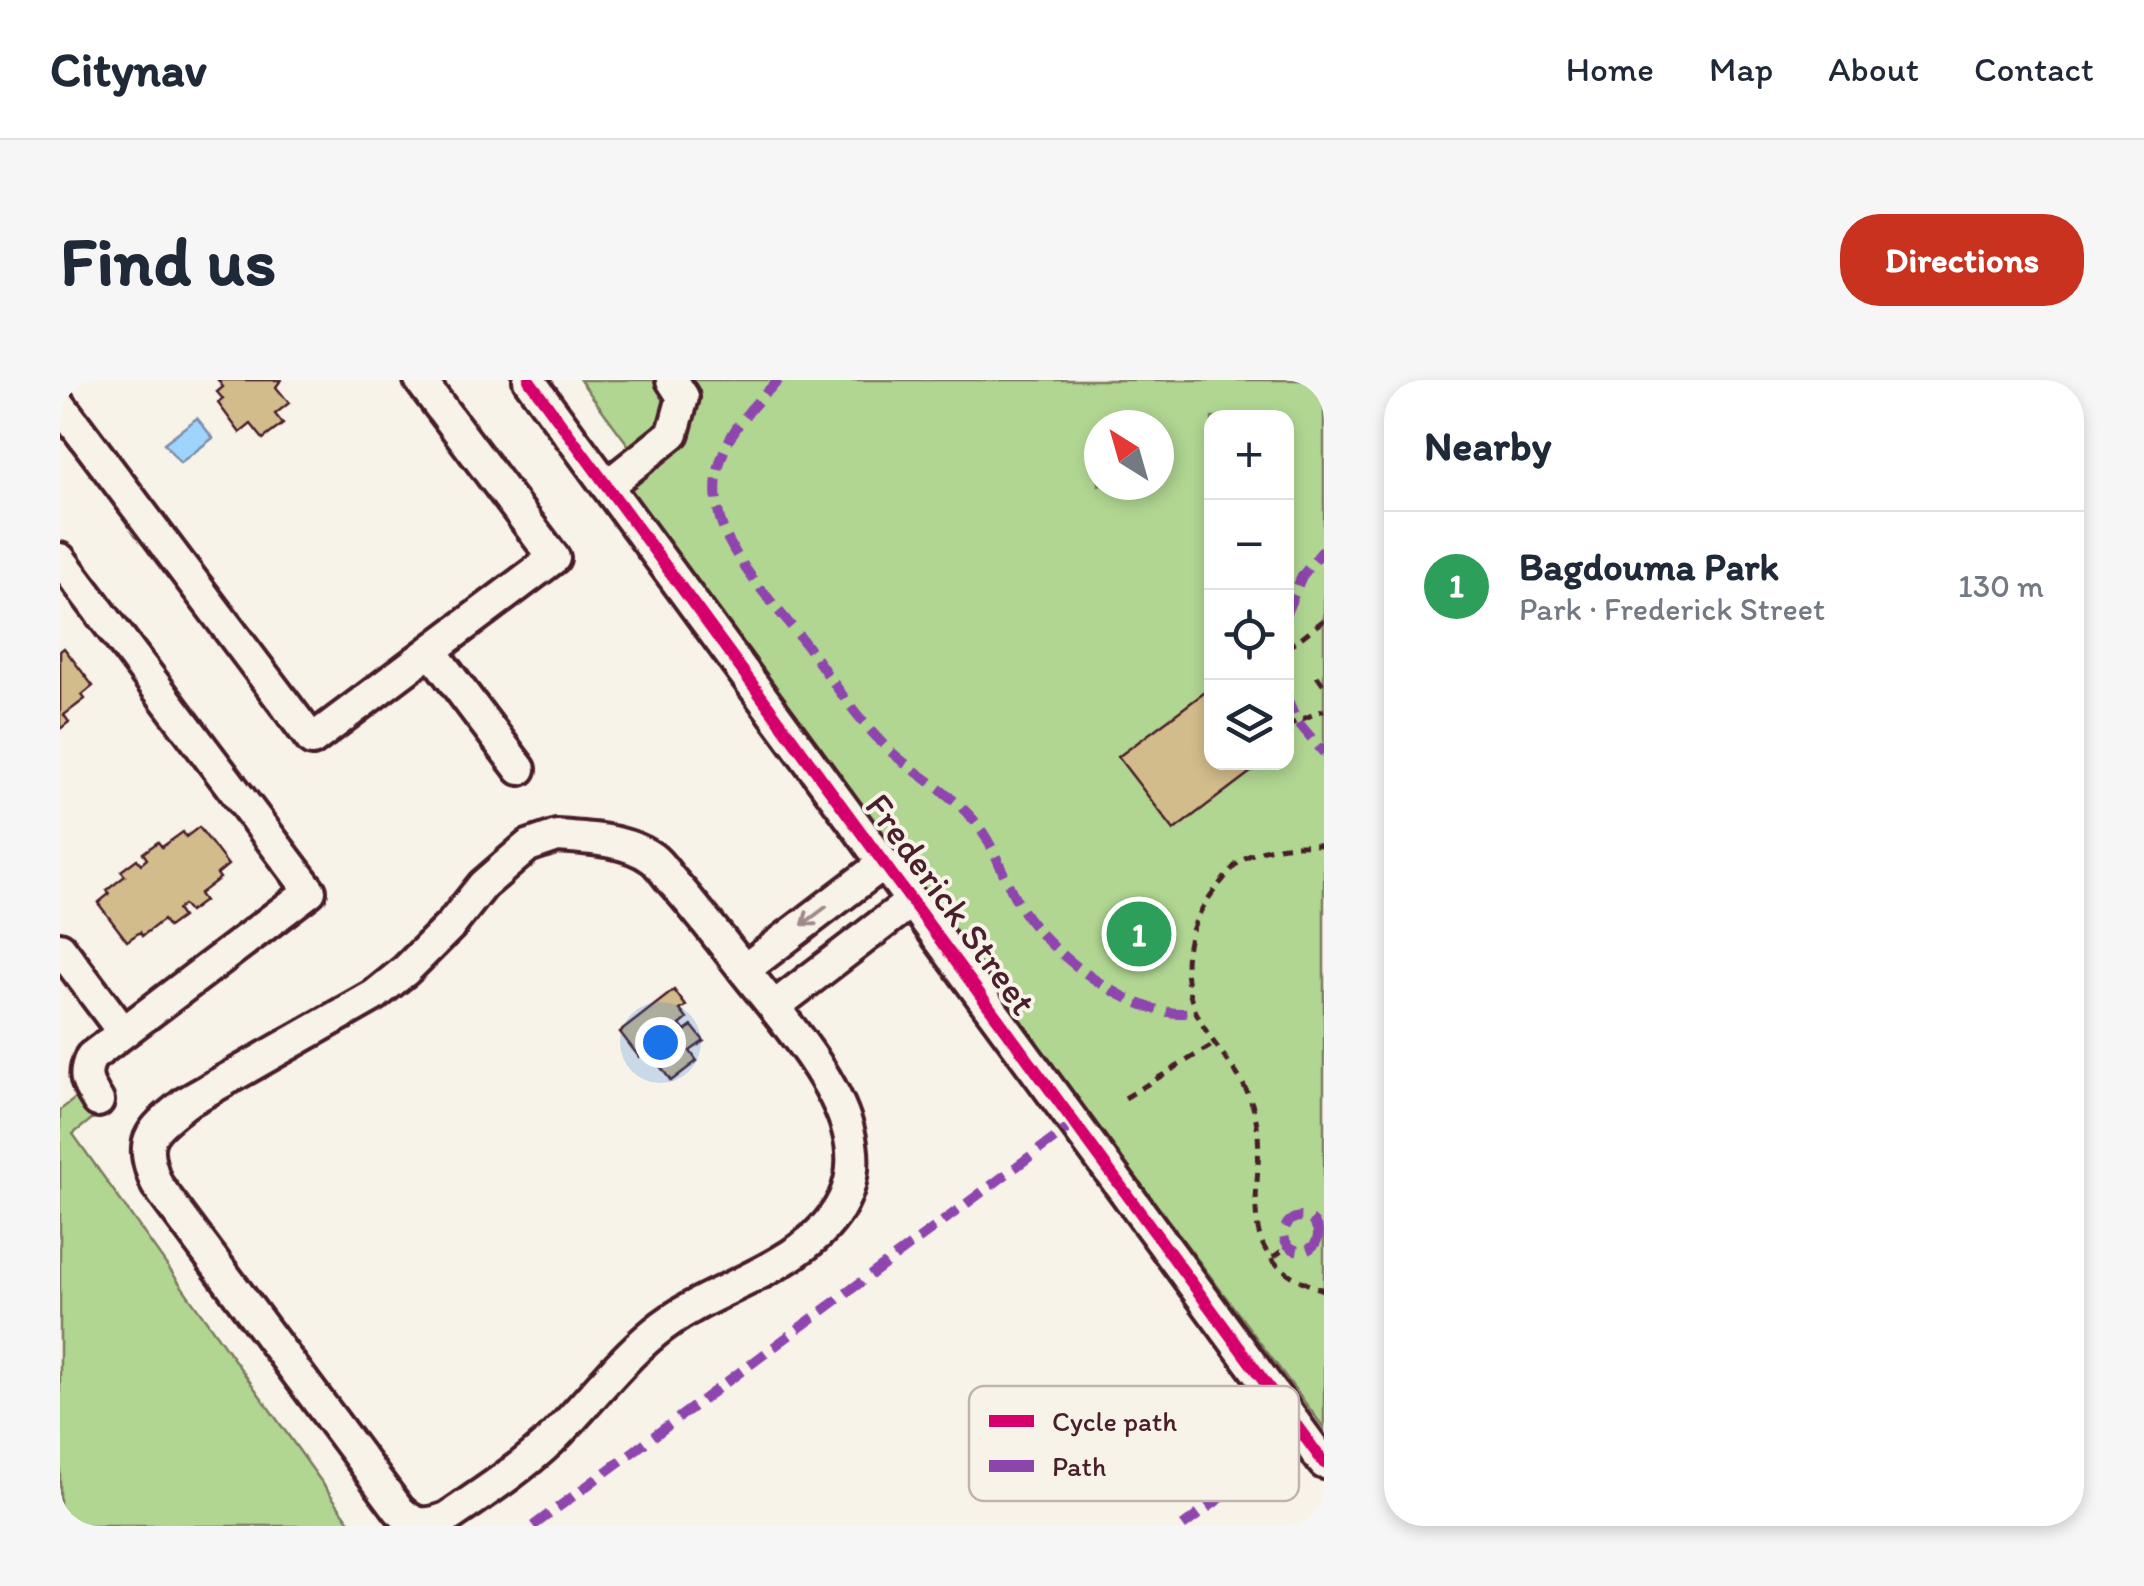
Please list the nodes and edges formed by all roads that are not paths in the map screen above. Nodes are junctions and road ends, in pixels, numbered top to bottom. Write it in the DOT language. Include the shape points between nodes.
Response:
graph roads {
  1 [pos="420,380"];
  2 [pos="529,380"];
  3 [pos="672,380"];
  4 [pos="60,405"];
  5 [pos="607,486"];
  6 [pos="60,559"];
  7 [pos="70,594"];
  8 [pos="431,650"];
  9 [pos="520,768"];
  10 [pos="884,863"];
  11 [pos="912,902"];
  12 [pos="60,948"];
  13 [pos="744,970"];
  14 [pos="774,1007"];
  15 [pos="124,1032"];
  16 [pos="98,1101"];
  17 [pos="1267,1386"];
  18 [pos="1299,1429"];
  19 [pos="1324,1463"];
  1 -- 8 [label="street" via="554,558"];
  2 -- 5 [label="street, Frederick Street"];
  3 -- 5 [label="street" via="682,396 672,434"];
  4 -- 8 [label="street" via="312,740"];
  5 -- 10 [label="street, Frederick Street"];
  6 -- 7 [label="street"];
  7 -- 15 [label="street" via="310,891"];
  8 -- 9 [label="street"];
  10 -- 11 [label="street, Frederick Street"];
  10 -- 13 [label="street, one-way"];
  11 -- 14 [label="street"];
  11 -- 17 [label="street, Frederick Street"];
  12 -- 15 [label="street"];
  13 -- 14 [label="street"];
  13 -- 14 [label="street" via="652,858 593,838 558,836 528,846 483,884 406,970 374,994 185,1103 147,1140 157,1185 408,1519 431,1524 465,1506 549,1441 655,1332 689,1307 784,1260 836,1213 850,1179 846,1114"];
  15 -- 16 [label="street" via="84,1071"];
  18 -- 19 [label="street, Frederick Street"];
}
